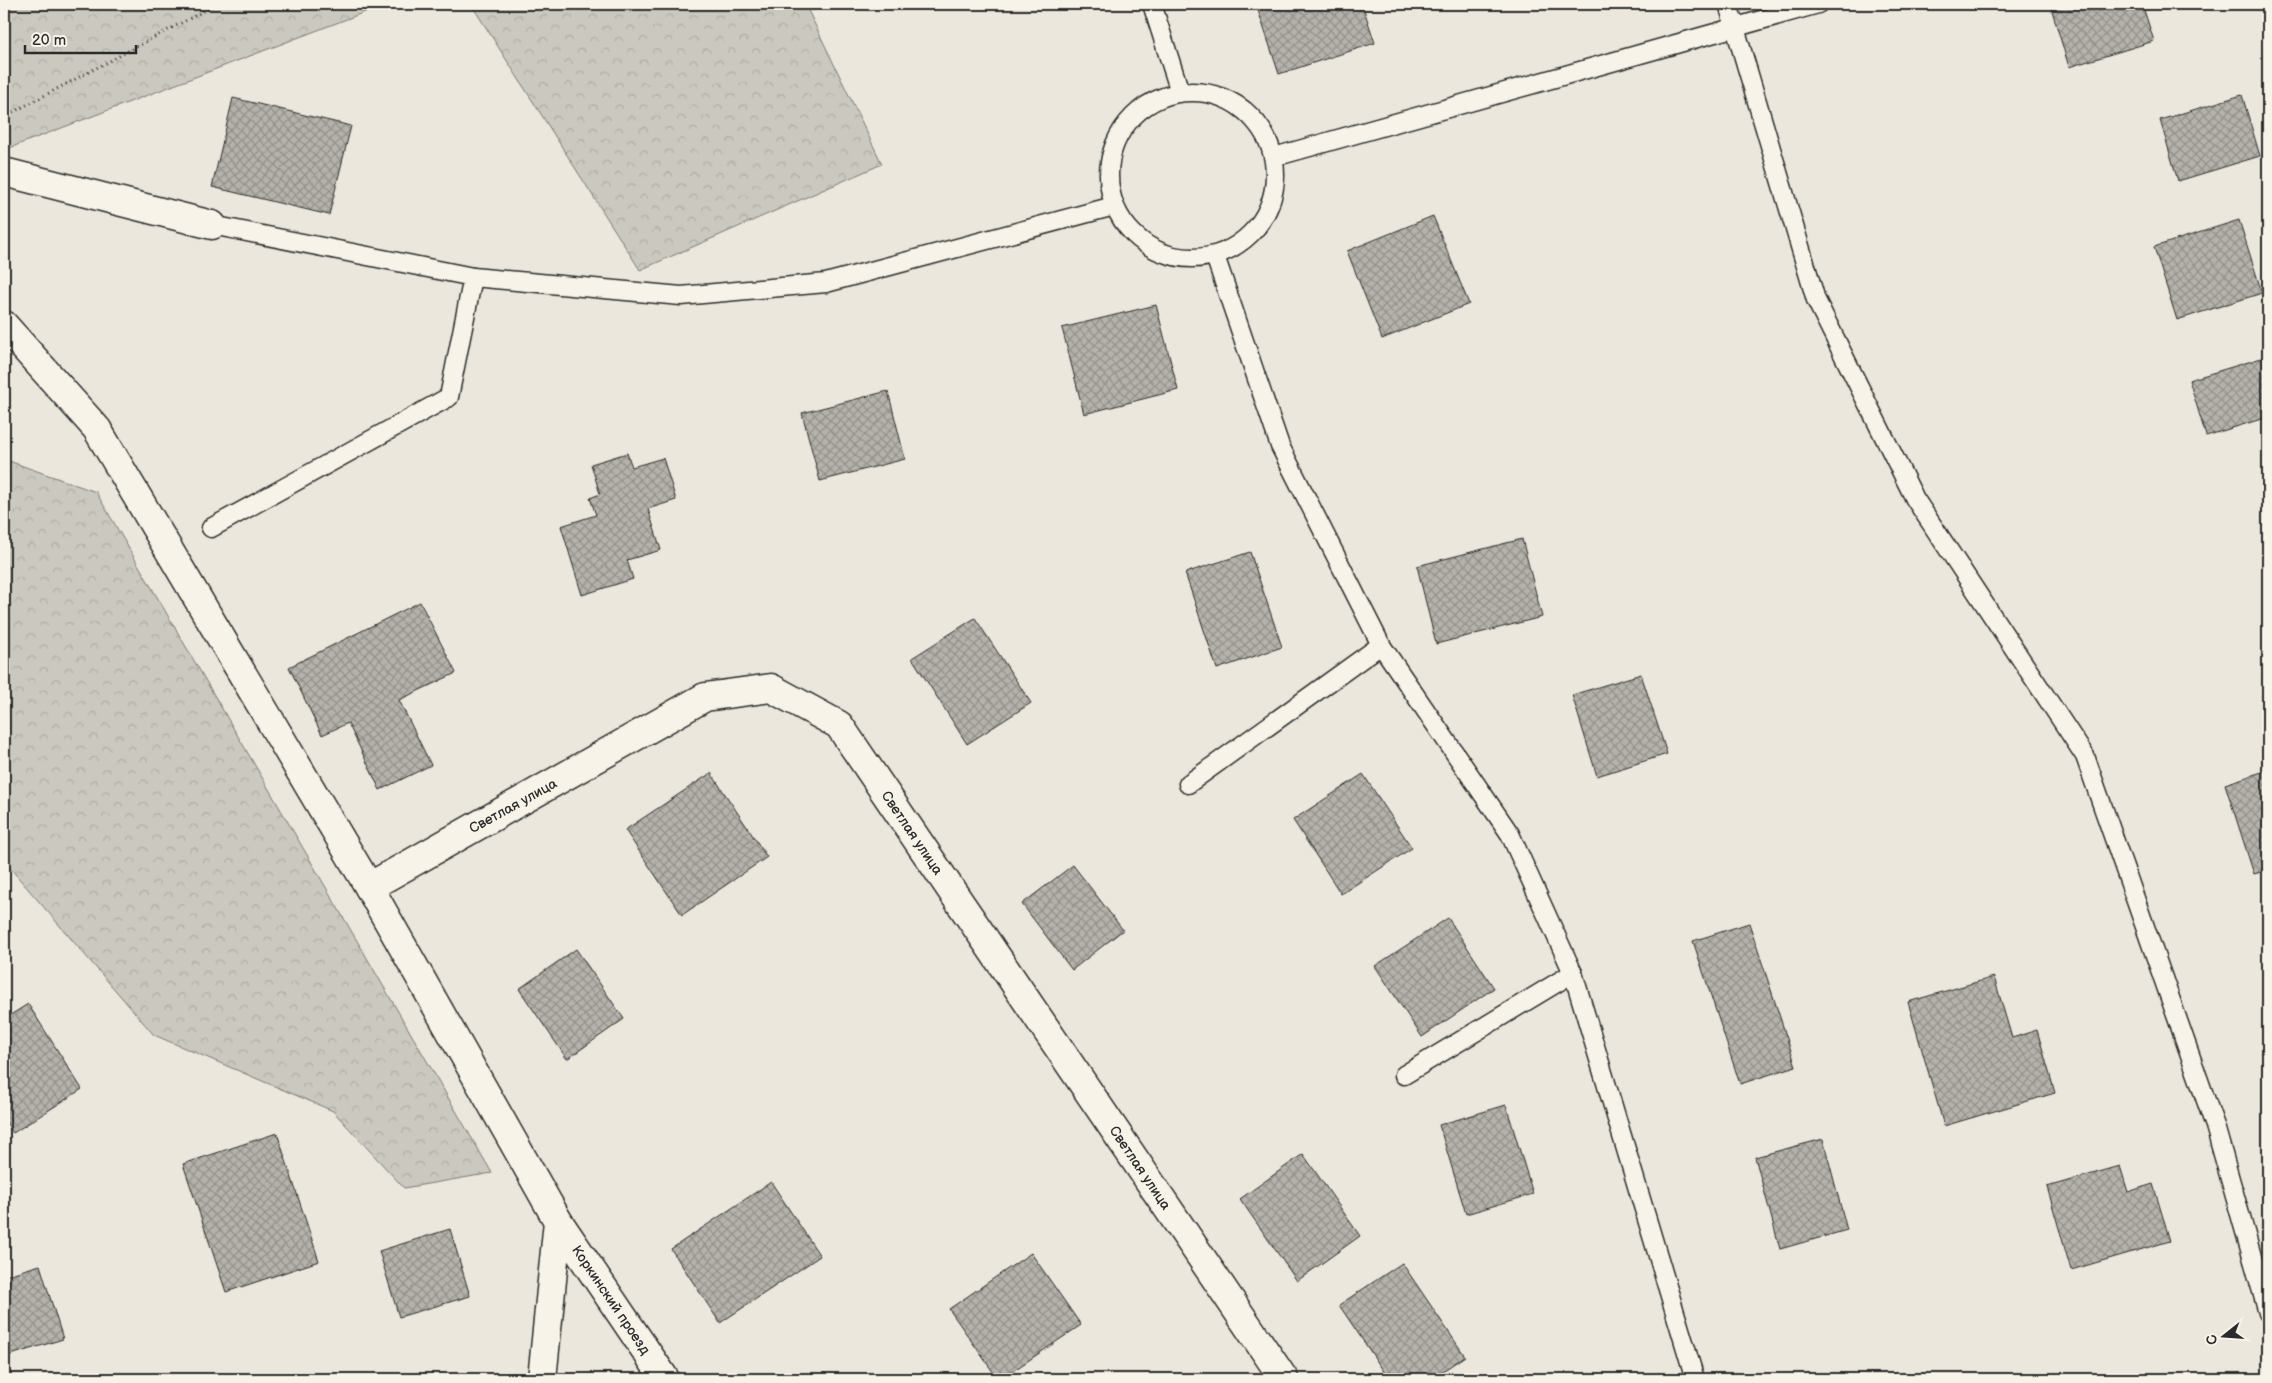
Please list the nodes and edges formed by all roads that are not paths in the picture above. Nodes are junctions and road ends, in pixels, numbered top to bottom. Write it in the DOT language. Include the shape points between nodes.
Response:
graph roads {
  1 [pos="1152,4"];
  2 [pos="1728,4"];
  3 [pos="1818,4"];
  4 [pos="1736,28"];
  5 [pos="1180,92"];
  6 [pos="1274,157"];
  7 [pos="4,172"];
  8 [pos="1114,206"];
  9 [pos="212,225"];
  10 [pos="1214,256"];
  11 [pos="473,277"];
  12 [pos="4,325"];
  13 [pos="211,528"];
  14 [pos="1382,645"];
  15 [pos="1188,784"];
  16 [pos="369,887"];
  17 [pos="1573,973"];
  18 [pos="1404,1075"];
  19 [pos="558,1221"];
  20 [pos="2268,1313"];
  21 [pos="542,1379"];
  22 [pos="665,1379"];
  23 [pos="1284,1379"];
  24 [pos="1695,1379"];
  1 -- 5 [label="lane"];
  2 -- 4 [label="lane"];
  3 -- 4 [label="lane"];
  4 -- 6 [label="lane"];
  4 -- 20 [label="lane" via="1816,300 1914,499 2085,756 2215,1126"];
  5 -- 6 [label="lane" via="1205,92 1228,100 1265,134"];
  5 -- 8 [label="lane" via="1156,99 1135,114 1119,133 1110,157 1109,182"];
  6 -- 10 [label="lane" via="1276,182 1270,207 1257,228 1238,245"];
  7 -- 9 [label="street"];
  8 -- 10 [label="lane" via="1126,227 1144,244 1166,255 1190,259"];
  8 -- 11 [label="lane" via="826,283 681,296"];
  9 -- 11 [label="lane"];
  10 -- 14 [label="lane" via="1280,446"];
  11 -- 13 [label="lane" via="449,396"];
  12 -- 16 [label="street, Коркинский проезд" via="97,429"];
  14 -- 15 [label="lane"];
  14 -- 17 [label="lane" via="1510,834"];
  16 -- 19 [label="street, Коркинский проезд"];
  16 -- 23 [label="street, Светлая улица" via="705,697 771,688 839,725"];
  17 -- 18 [label="lane"];
  17 -- 24 [label="lane"];
  19 -- 21 [label="street"];
  19 -- 22 [label="street, Коркинский проезд"];
}
